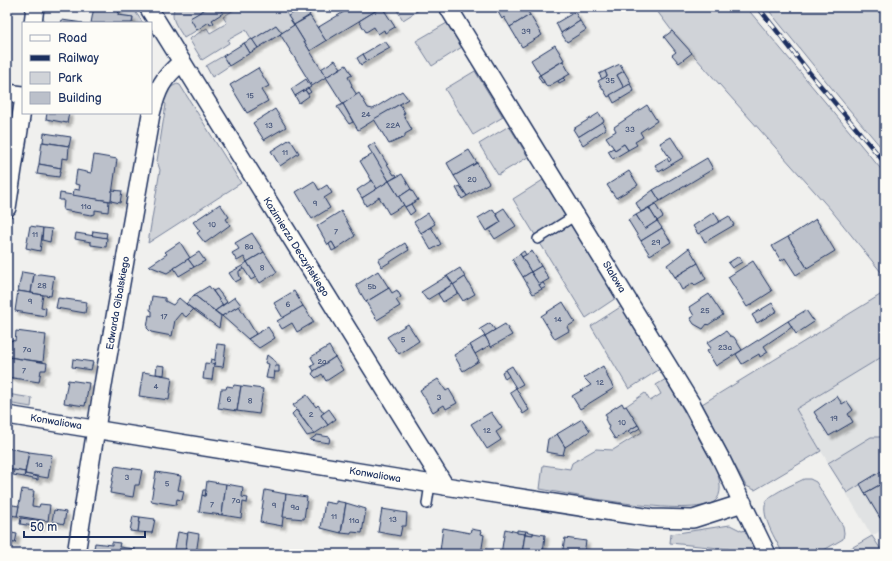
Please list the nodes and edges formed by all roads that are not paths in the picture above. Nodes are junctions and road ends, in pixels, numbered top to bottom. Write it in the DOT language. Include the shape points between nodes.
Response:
graph roads {
  1 [pos="35,7"];
  2 [pos="448,7"];
  3 [pos="152,8"];
  4 [pos="33,22"];
  5 [pos="182,62"];
  6 [pos="7,92"];
  7 [pos="22,95"];
  8 [pos="22,110"];
  9 [pos="7,208"];
  10 [pos="576,215"];
  11 [pos="538,239"];
  12 [pos="7,414"];
  13 [pos="96,428"];
  14 [pos="438,485"];
  15 [pos="742,503"];
  16 [pos="427,504"];
  17 [pos="76,554"];
  18 [pos="767,554"];
  1 -- 4 [label="street"];
  2 -- 10 [label="street, Stalowa"];
  3 -- 5 [label="street, Kazimierza Deczyńskiego"];
  5 -- 13 [label="street, Edwarda Gibalskiego" via="159,86 154,103"];
  5 -- 14 [label="street, Kazimierza Deczyńskiego"];
  6 -- 7 [label="street"];
  8 -- 9 [label="street"];
  10 -- 11 [label="lane"];
  10 -- 15 [label="street, Stalowa" via="692,405"];
  12 -- 13 [label="street, Konwaliowa"];
  13 -- 14 [label="street, Konwaliowa"];
  13 -- 17 [label="street, Edwarda Gibalskiego"];
  14 -- 15 [label="street, Konwaliowa" via="651,518 693,519"];
  14 -- 16 [label="lane"];
  15 -- 18 [label="street, Stalowa"];
}
